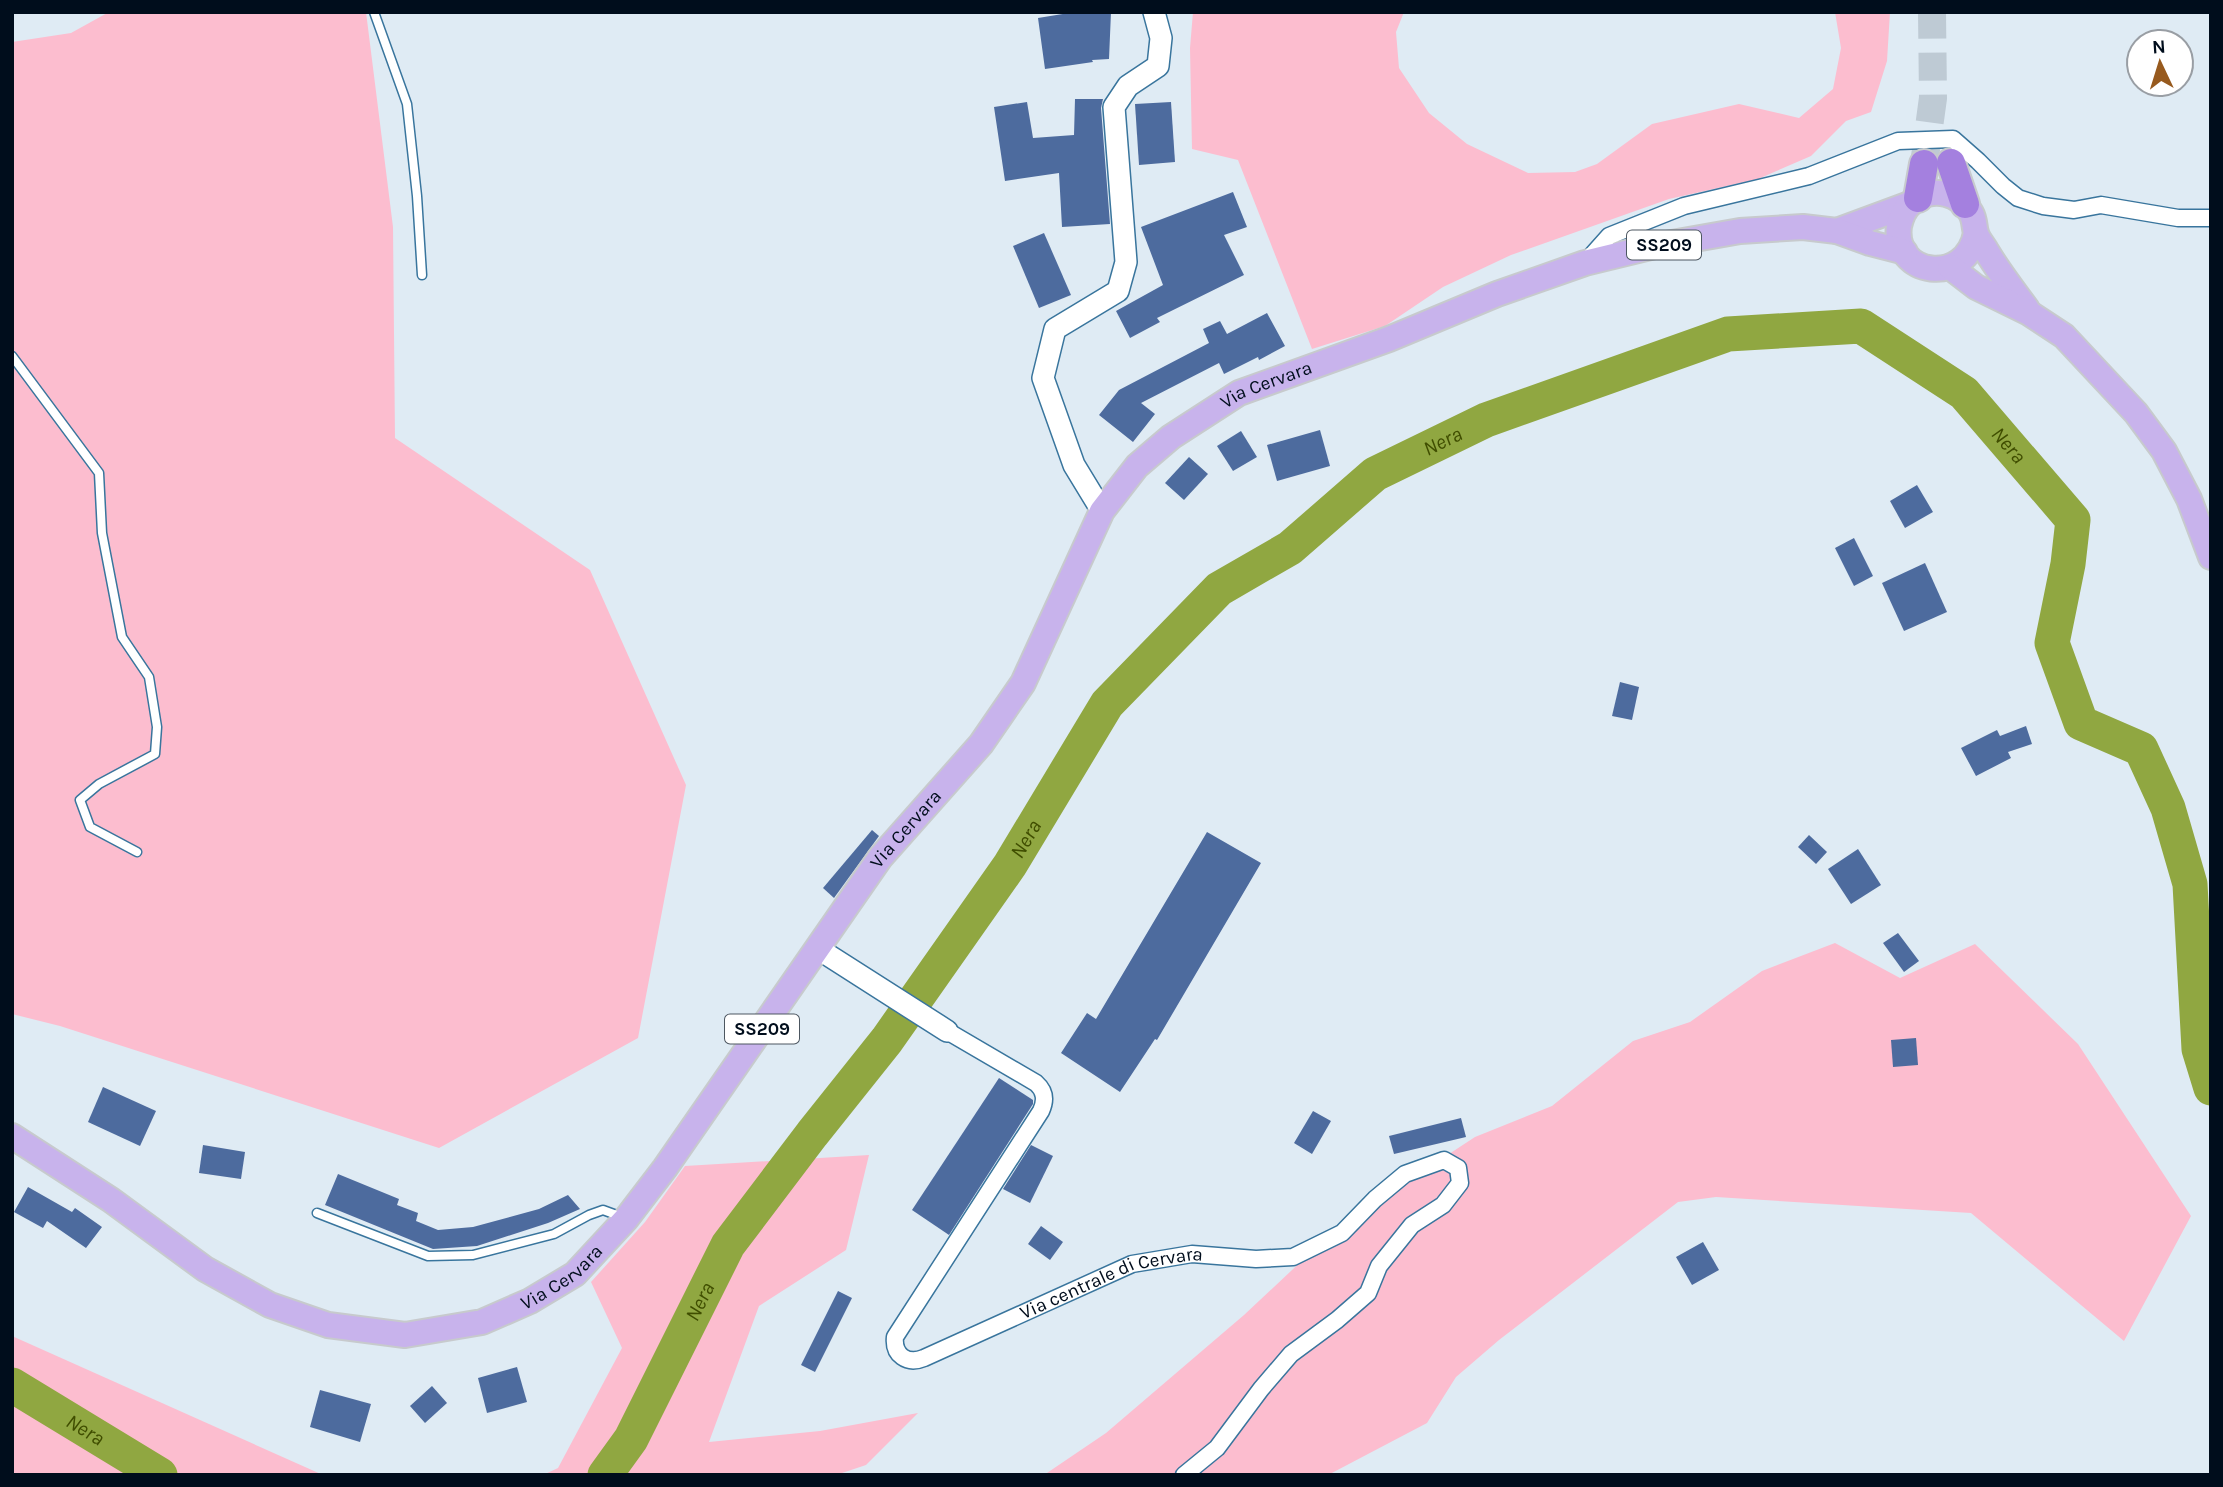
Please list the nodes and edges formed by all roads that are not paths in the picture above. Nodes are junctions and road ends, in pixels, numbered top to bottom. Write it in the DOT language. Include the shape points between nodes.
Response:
graph roads {
  1 [pos="374,12"];
  2 [pos="1154,12"];
  3 [pos="1914,201"];
  4 [pos="1965,204"];
  5 [pos="2211,218"];
  6 [pos="1837,231"];
  7 [pos="1976,233"];
  8 [pos="1905,252"];
  9 [pos="1585,262"];
  10 [pos="1950,267"];
  11 [pos="422,275"];
  12 [pos="2029,313"];
  13 [pos="12,356"];
  14 [pos="1102,511"];
  15 [pos="2211,557"];
  16 [pos="137,852"];
  17 [pos="817,947"];
  18 [pos="947,1031"];
  19 [pos="12,1136"];
  20 [pos="317,1213"];
  21 [pos="626,1219"];
  22 [pos="1184,1475"];
  1 -- 11 [label="lane" via="407,104"];
  2 -- 14 [label="street" via="1161,38 1158,66 1128,86 1114,107 1126,262 1118,291 1055,329 1043,378 1074,466"];
  3 -- 4 [label="main road, SS209" via="1936,192"];
  3 -- 4 [label="highway" via="1937,164"];
  3 -- 6 [label="main road, Via Cervara / SS209"];
  3 -- 8 [label="main road" via="1903,212 1899,232"];
  4 -- 7 [label="main road, SS209"];
  5 -- 9 [label="street" via="2178,218 2101,205 2074,210 2043,206 2018,198 1953,139 1898,141 1809,176 1684,206 1609,236"];
  6 -- 8 [label="main road, Via Cervara / SS209"];
  6 -- 9 [label="main road, Via Cervara / SS209" via="1803,227 1740,231"];
  7 -- 10 [label="main road" via="1970,251"];
  7 -- 12 [label="main road, SS209"];
  8 -- 10 [label="main road, SS209" via="1929,269"];
  9 -- 14 [label="main road, Via Cervara / SS209" via="1239,393 1171,437 1137,466"];
  10 -- 12 [label="main road, SS209" via="1976,287"];
  12 -- 15 [label="main road, SS209" via="2064,336 2136,413 2189,499"];
  13 -- 16 [label="lane" via="99,473 102,533 122,637 149,677 157,727 155,754 80,800 90,827"];
  14 -- 17 [label="main road, Via Cervara / SS209" via="1023,683 981,744 880,858"];
  17 -- 18 [label="street, Via centrale di Cervara"];
  17 -- 21 [label="main road, Via Cervara / SS209"];
  18 -- 22 [label="street, Via centrale di Cervara" via="1036,1083 1044,1099 1041,1111 895,1336 900,1355 911,1361 1132,1264 1192,1255 1293,1257 1342,1233 1405,1174 1444,1160 1458,1168 1461,1183 1443,1205 1412,1225 1379,1266 1367,1293 1291,1354 1217,1448"];
  19 -- 21 [label="main road, Via Cervara / SS209" via="205,1269 270,1306 328,1325 405,1335 482,1322 575,1274"];
  20 -- 21 [label="lane" via="428,1256 473,1255 554,1234 603,1210"];
}
